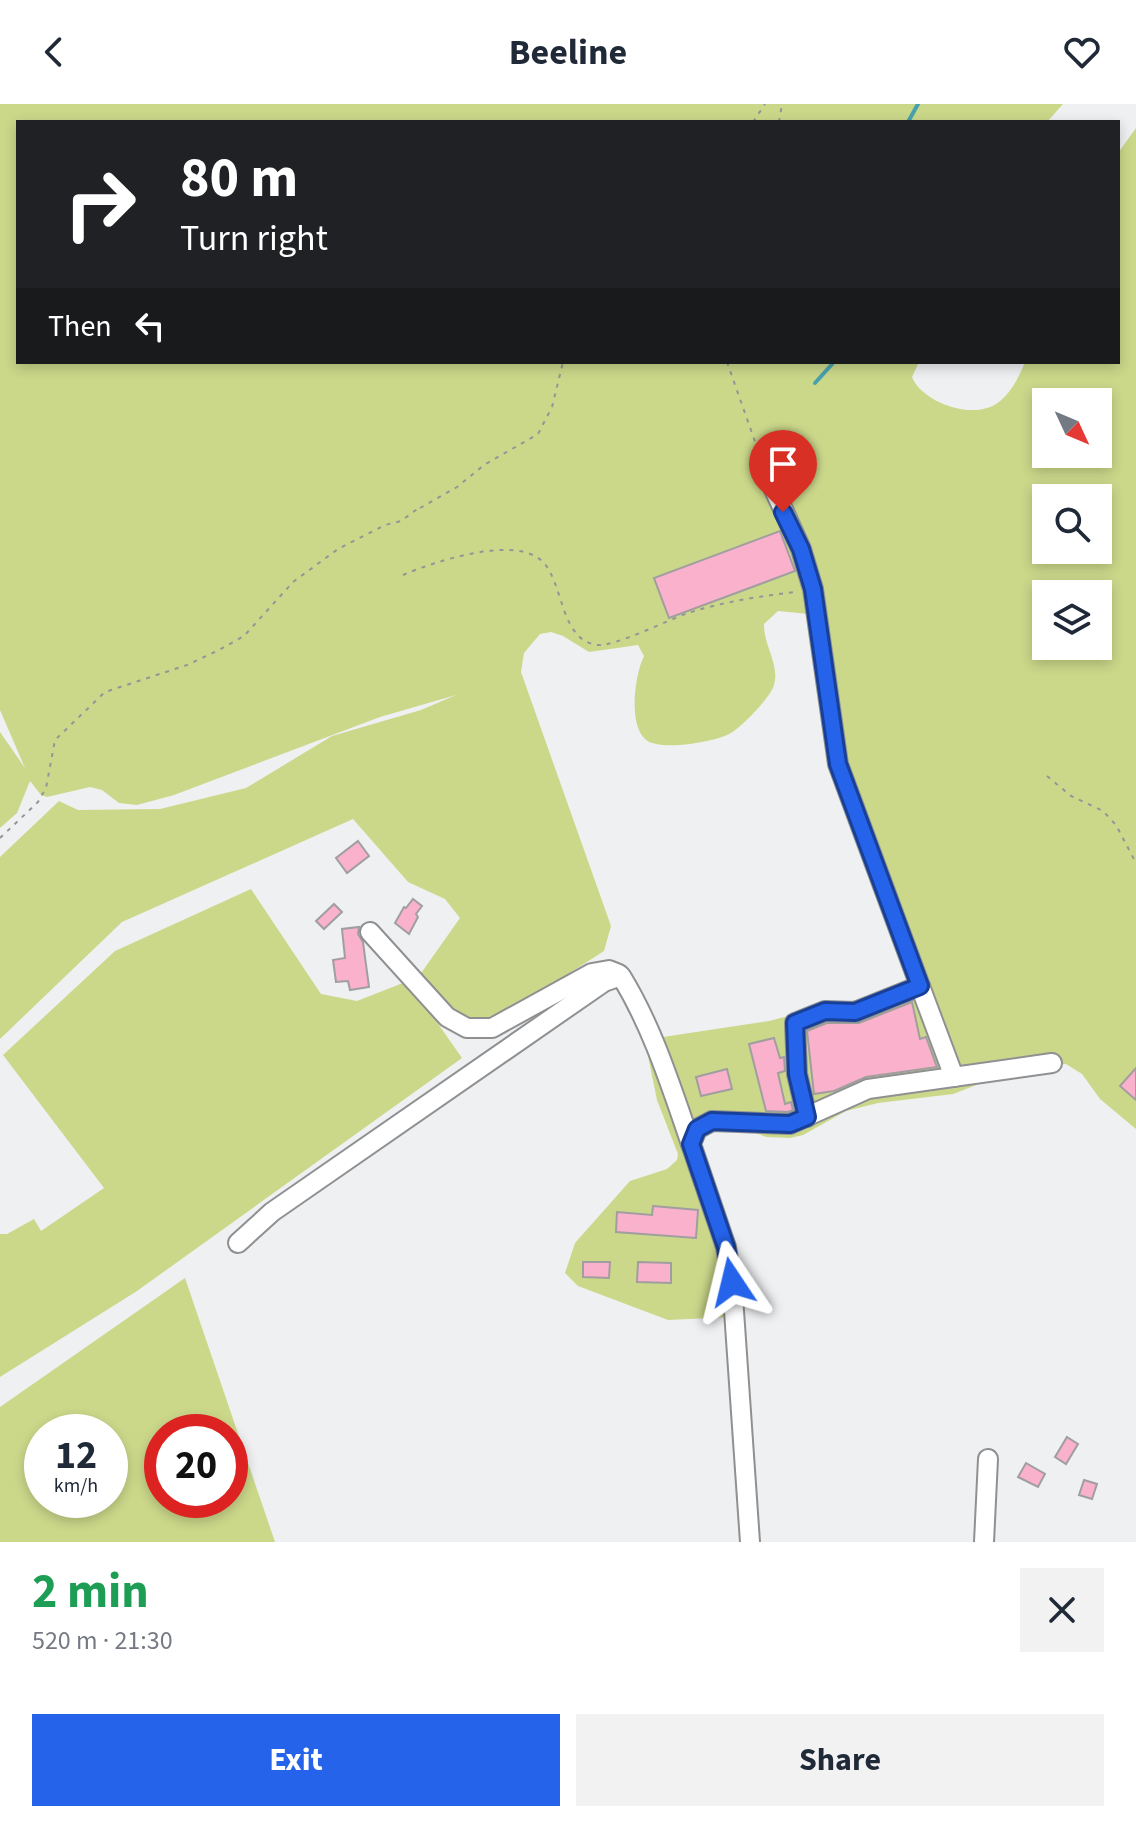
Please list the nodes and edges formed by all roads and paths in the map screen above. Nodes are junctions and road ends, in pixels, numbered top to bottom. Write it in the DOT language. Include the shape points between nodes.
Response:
graph roads {
  1 [pos="563,364"];
  2 [pos="728,364"];
  3 [pos="772,485"];
  4 [pos="403,575"];
  5 [pos="813,589"];
  6 [pos="1047,776"];
  7 [pos="0,838"];
  8 [pos="1136,863"];
  9 [pos="370,932"];
  10 [pos="621,976"];
  11 [pos="920,986"];
  12 [pos="1052,1063"];
  13 [pos="954,1077"];
  14 [pos="807,1117"];
  15 [pos="691,1144"];
  16 [pos="238,1243"];
  17 [pos="988,1459"];
  18 [pos="750,1542"];
  19 [pos="984,1542"];
  1 -- 7 [label="path" via="552,407 538,434 401,521 338,549 293,582 244,636 187,665 105,692 55,740 46,788"];
  2 -- 3 [label="path"];
  3 -- 5 [label="lane"];
  4 -- 5 [label="path" via="454,557 529,553 546,565 578,634 600,645 715,606"];
  5 -- 11 [label="lane" via="838,764"];
  6 -- 8 [label="path" via="1071,796 1103,811"];
  9 -- 10 [label="lane" via="447,1017 467,1028 492,1028 592,973 609,970"];
  10 -- 15 [label="lane" via="660,1057"];
  10 -- 16 [label="lane" via="499,1053 272,1212"];
  11 -- 13 [label="lane"];
  11 -- 14 [label="lane" via="855,1012 825,1011 795,1023 797,1074"];
  12 -- 13 [label="lane"];
  13 -- 14 [label="lane" via="868,1089"];
  14 -- 15 [label="lane" via="790,1124 712,1121 697,1129"];
  15 -- 18 [label="lane" via="726,1247 732,1282"];
  17 -- 19 [label="lane"];
}
